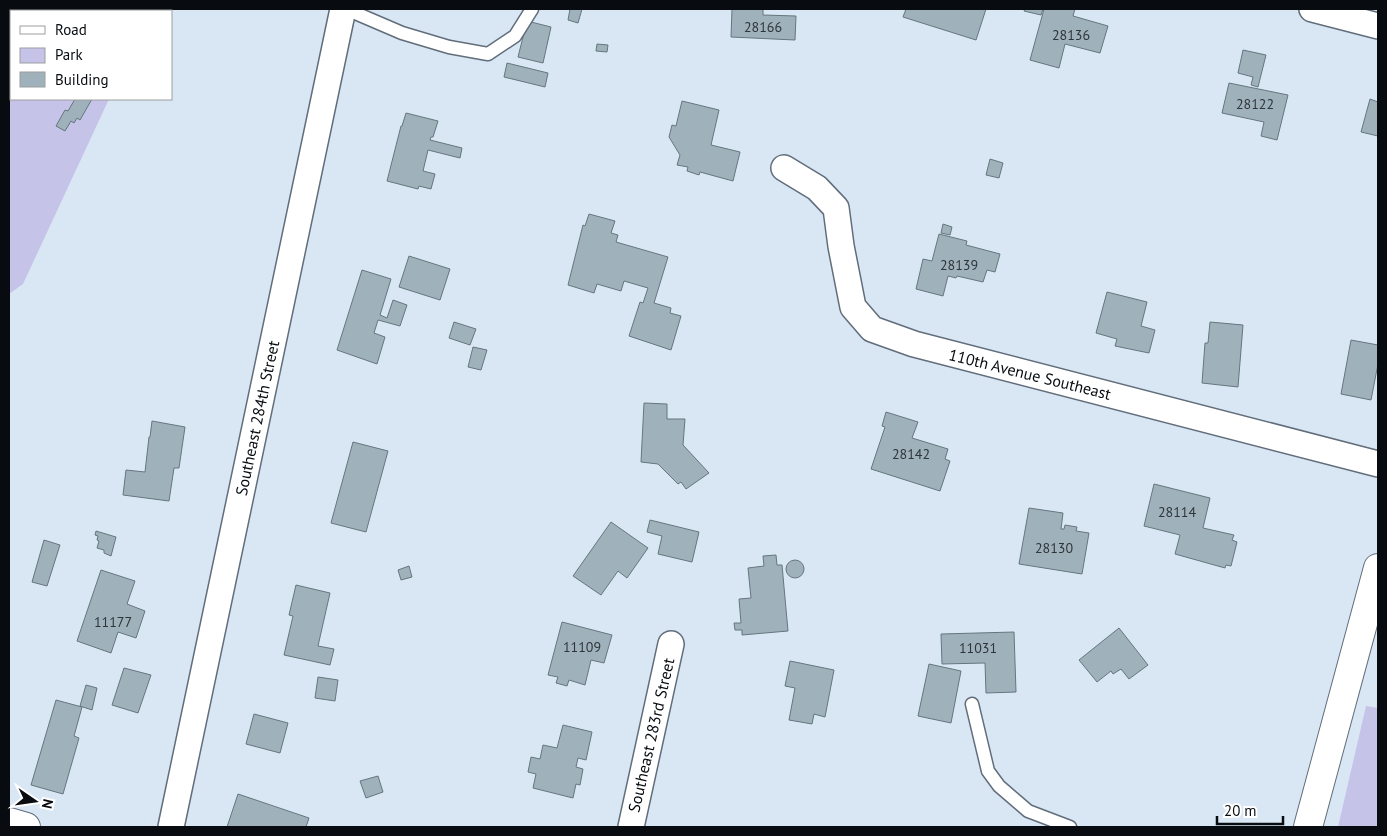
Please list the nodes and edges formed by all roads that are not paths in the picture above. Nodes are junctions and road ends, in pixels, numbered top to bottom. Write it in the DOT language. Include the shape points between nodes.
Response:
graph roads {
  1 [pos="344,9"];
  2 [pos="532,9"];
  3 [pos="1312,9"];
  4 [pos="1378,26"];
  5 [pos="784,168"];
  6 [pos="1378,464"];
  7 [pos="1378,568"];
  8 [pos="672,644"];
  9 [pos="972,704"];
  10 [pos="9,822"];
  11 [pos="26,827"];
  12 [pos="171,827"];
  13 [pos="631,827"];
  14 [pos="1070,827"];
  15 [pos="1308,827"];
  1 -- 2 [label="lane" via="402,33 488,54 515,36"];
  1 -- 12 [label="street, Southeast 284th Street"];
  3 -- 4 [label="street"];
  5 -- 6 [label="street, 110th Avenue Southeast" via="817,188 836,208 853,307 872,329 914,344"];
  7 -- 15 [label="street"];
  8 -- 13 [label="street, Southeast 283rd Street"];
  9 -- 14 [label="lane" via="988,770 999,786 1028,811"];
  10 -- 11 [label="street"];
}
